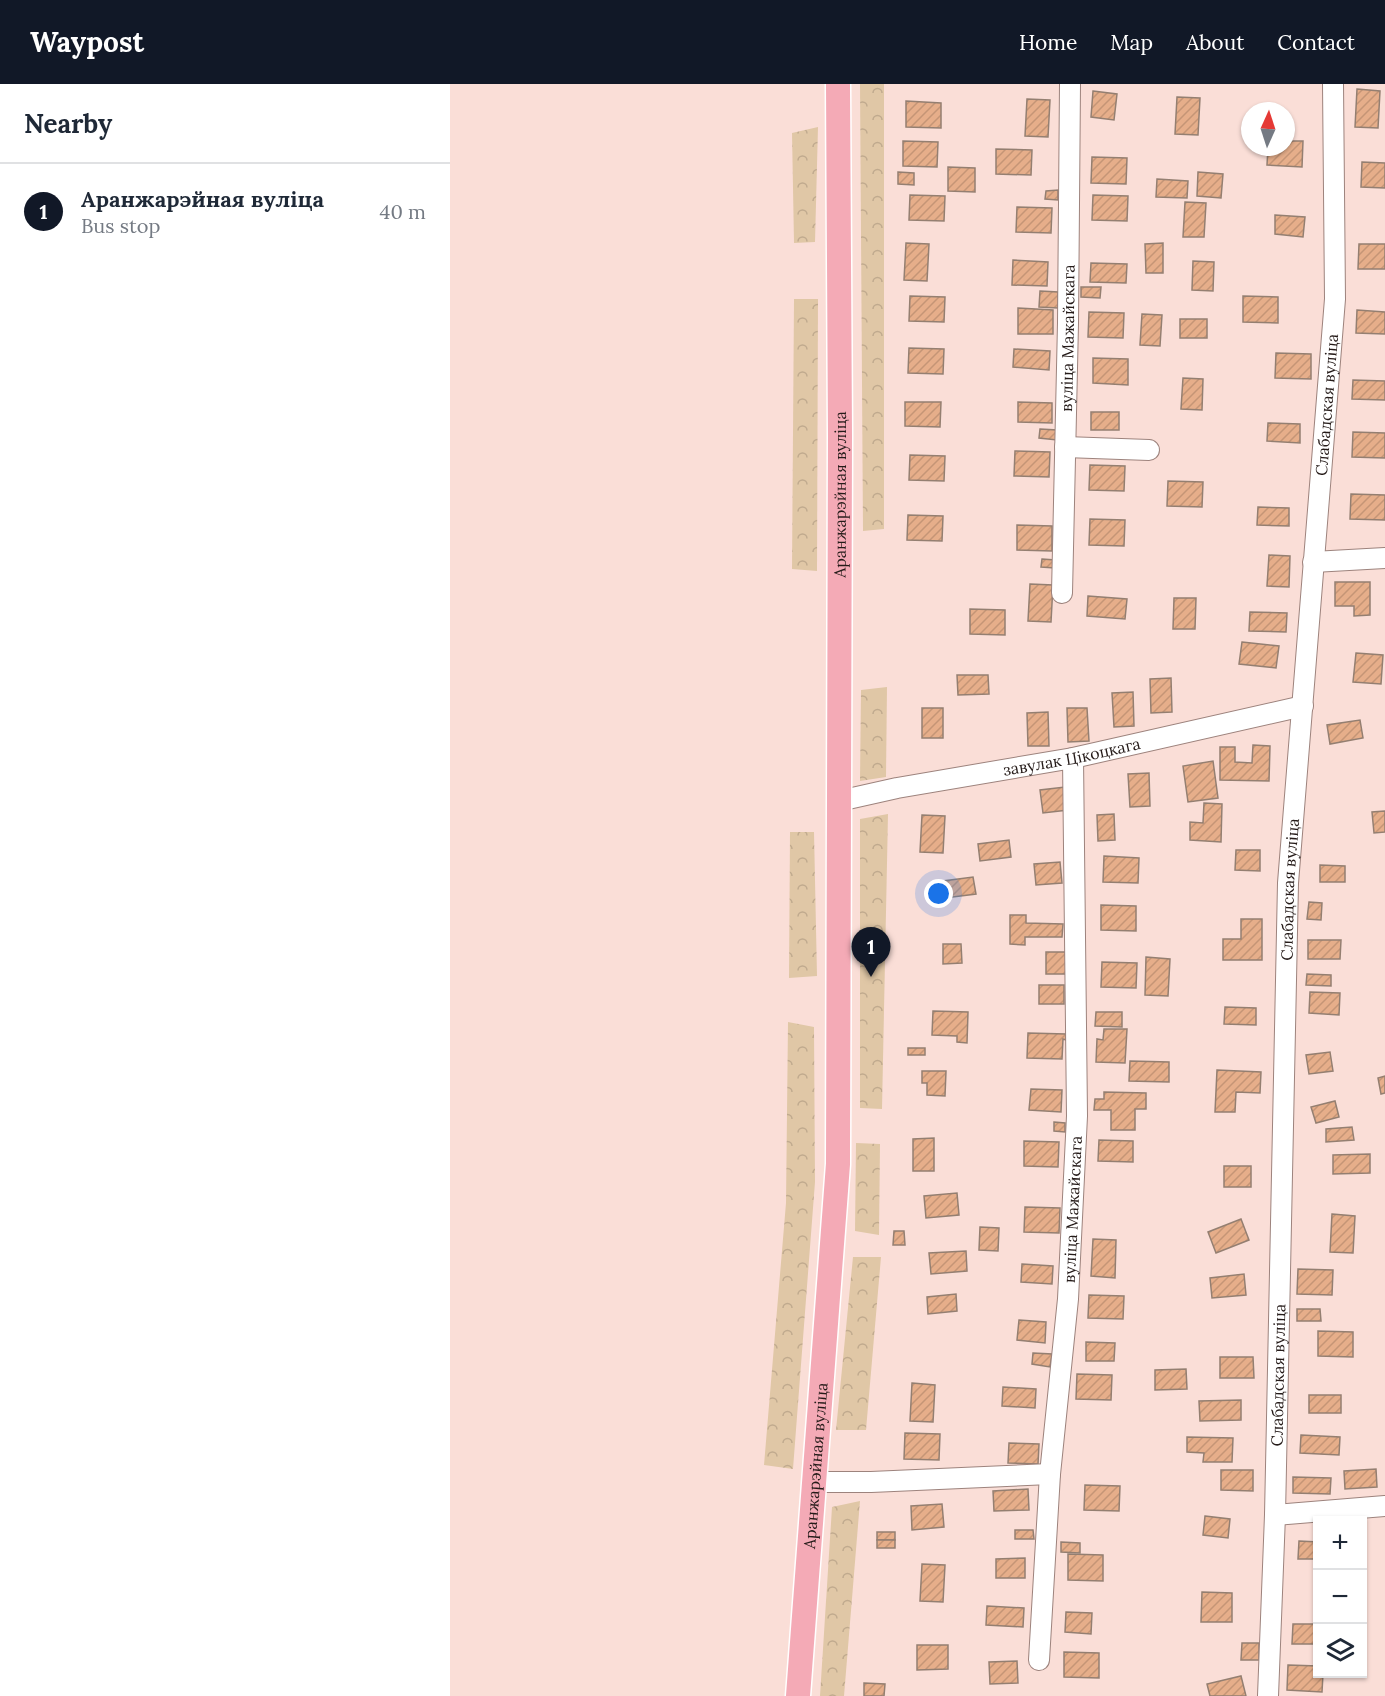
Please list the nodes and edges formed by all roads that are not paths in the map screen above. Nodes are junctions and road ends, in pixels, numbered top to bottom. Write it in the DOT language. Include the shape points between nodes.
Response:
graph roads {
  1 [pos="837,84"];
  2 [pos="1070,84"];
  3 [pos="1333,84"];
  4 [pos="1065,447"];
  5 [pos="1149,450"];
  6 [pos="1385,558"];
  7 [pos="1313,562"];
  8 [pos="1062,593"];
  9 [pos="1303,706"];
  10 [pos="1073,759"];
  11 [pos="839,801"];
  12 [pos="1050,1474"];
  13 [pos="814,1482"];
  14 [pos="1385,1506"];
  15 [pos="1275,1515"];
  16 [pos="1039,1660"];
  17 [pos="798,1696"];
  18 [pos="1268,1696"];
  1 -- 11 [label="main road, Аранжарэйная вуліца"];
  2 -- 4 [label="street, вуліца Мажайскага"];
  3 -- 7 [label="street, Слабадская вуліца" via="1335,299"];
  4 -- 5 [label="street"];
  4 -- 8 [label="street, вуліца Мажайскага"];
  6 -- 7 [label="street"];
  7 -- 9 [label="street, Слабадская вуліца"];
  9 -- 10 [label="street, завулак Цікоцкага"];
  9 -- 15 [label="street, Слабадская вуліца" via="1288,882"];
  10 -- 11 [label="street, завулак Цікоцкага"];
  10 -- 12 [label="street, вуліца Мажайскага" via="1077,1116 1068,1299"];
  11 -- 13 [label="main road, Аранжарэйная вуліца" via="838,1164"];
  12 -- 13 [label="street"];
  12 -- 16 [label="street, вуліца Мажайскага"];
  13 -- 17 [label="main road, Аранжарэйная вуліца"];
  14 -- 15 [label="street"];
  15 -- 18 [label="street, Слабадская вуліца"];
}
